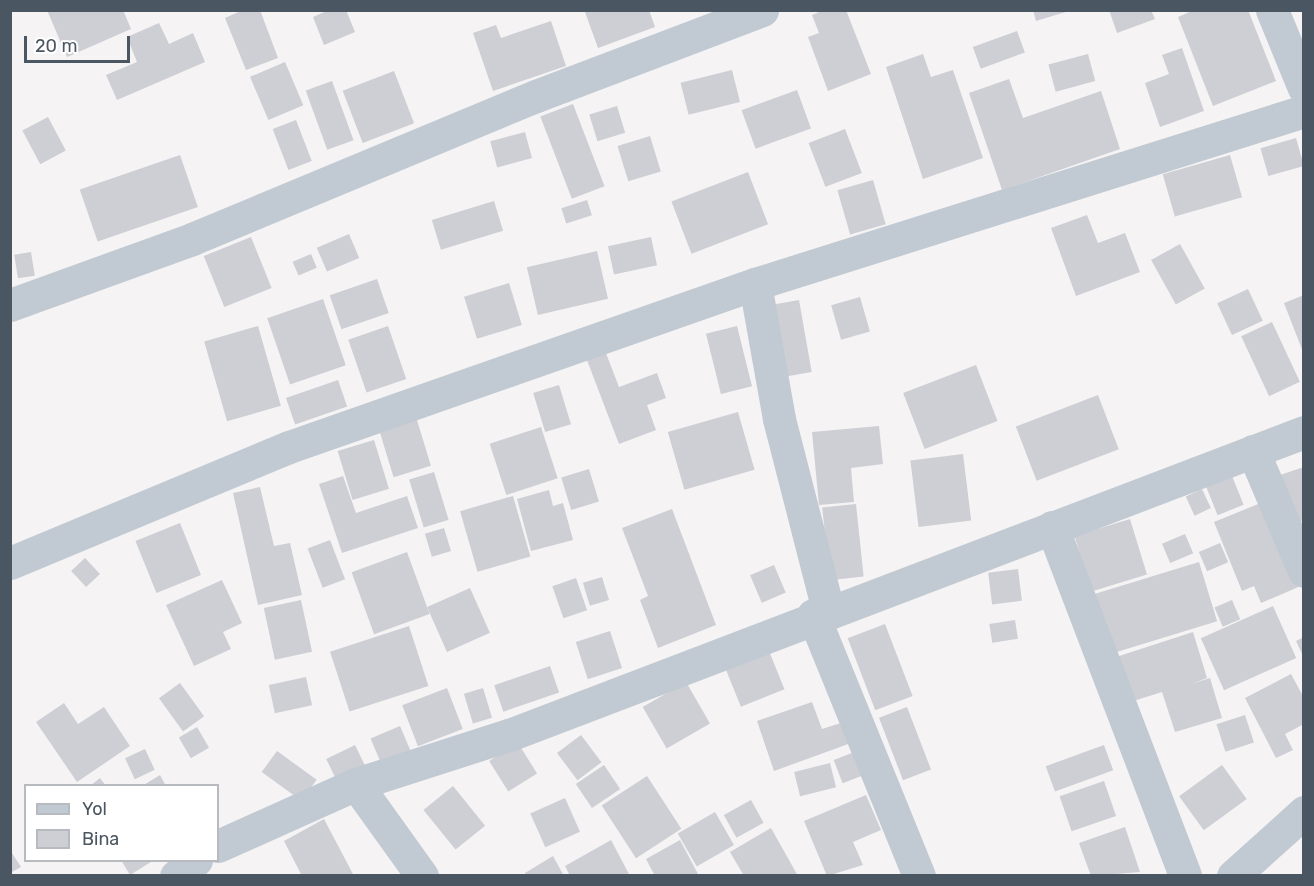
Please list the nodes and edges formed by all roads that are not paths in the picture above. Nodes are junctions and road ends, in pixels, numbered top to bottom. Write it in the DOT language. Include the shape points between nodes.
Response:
graph roads {
  1 [pos="762,10"];
  2 [pos="1272,10"];
  3 [pos="1304,88"];
  4 [pos="1304,111"];
  5 [pos="755,284"];
  6 [pos="10,305"];
  7 [pos="1304,432"];
  8 [pos="1253,451"];
  9 [pos="1052,527"];
  10 [pos="10,562"];
  11 [pos="1304,572"];
  12 [pos="821,613"];
  13 [pos="356,784"];
  14 [pos="1304,812"];
  15 [pos="219,846"];
  16 [pos="195,862"];
  17 [pos="176,876"];
  18 [pos="422,876"];
  19 [pos="919,876"];
  20 [pos="1185,876"];
  21 [pos="1233,876"];
  1 -- 6 [label="street" via="192,239"];
  2 -- 3 [label="street"];
  4 -- 5 [label="street"];
  5 -- 10 [label="street" via="290,447"];
  5 -- 12 [label="street" via="778,419"];
  7 -- 8 [label="street"];
  8 -- 9 [label="street"];
  8 -- 11 [label="street"];
  9 -- 12 [label="street"];
  9 -- 20 [label="street"];
  12 -- 13 [label="street" via="509,735"];
  12 -- 19 [label="street"];
  13 -- 15 [label="street"];
  13 -- 18 [label="street"];
  14 -- 21 [label="street"];
  16 -- 17 [label="street"];
}
